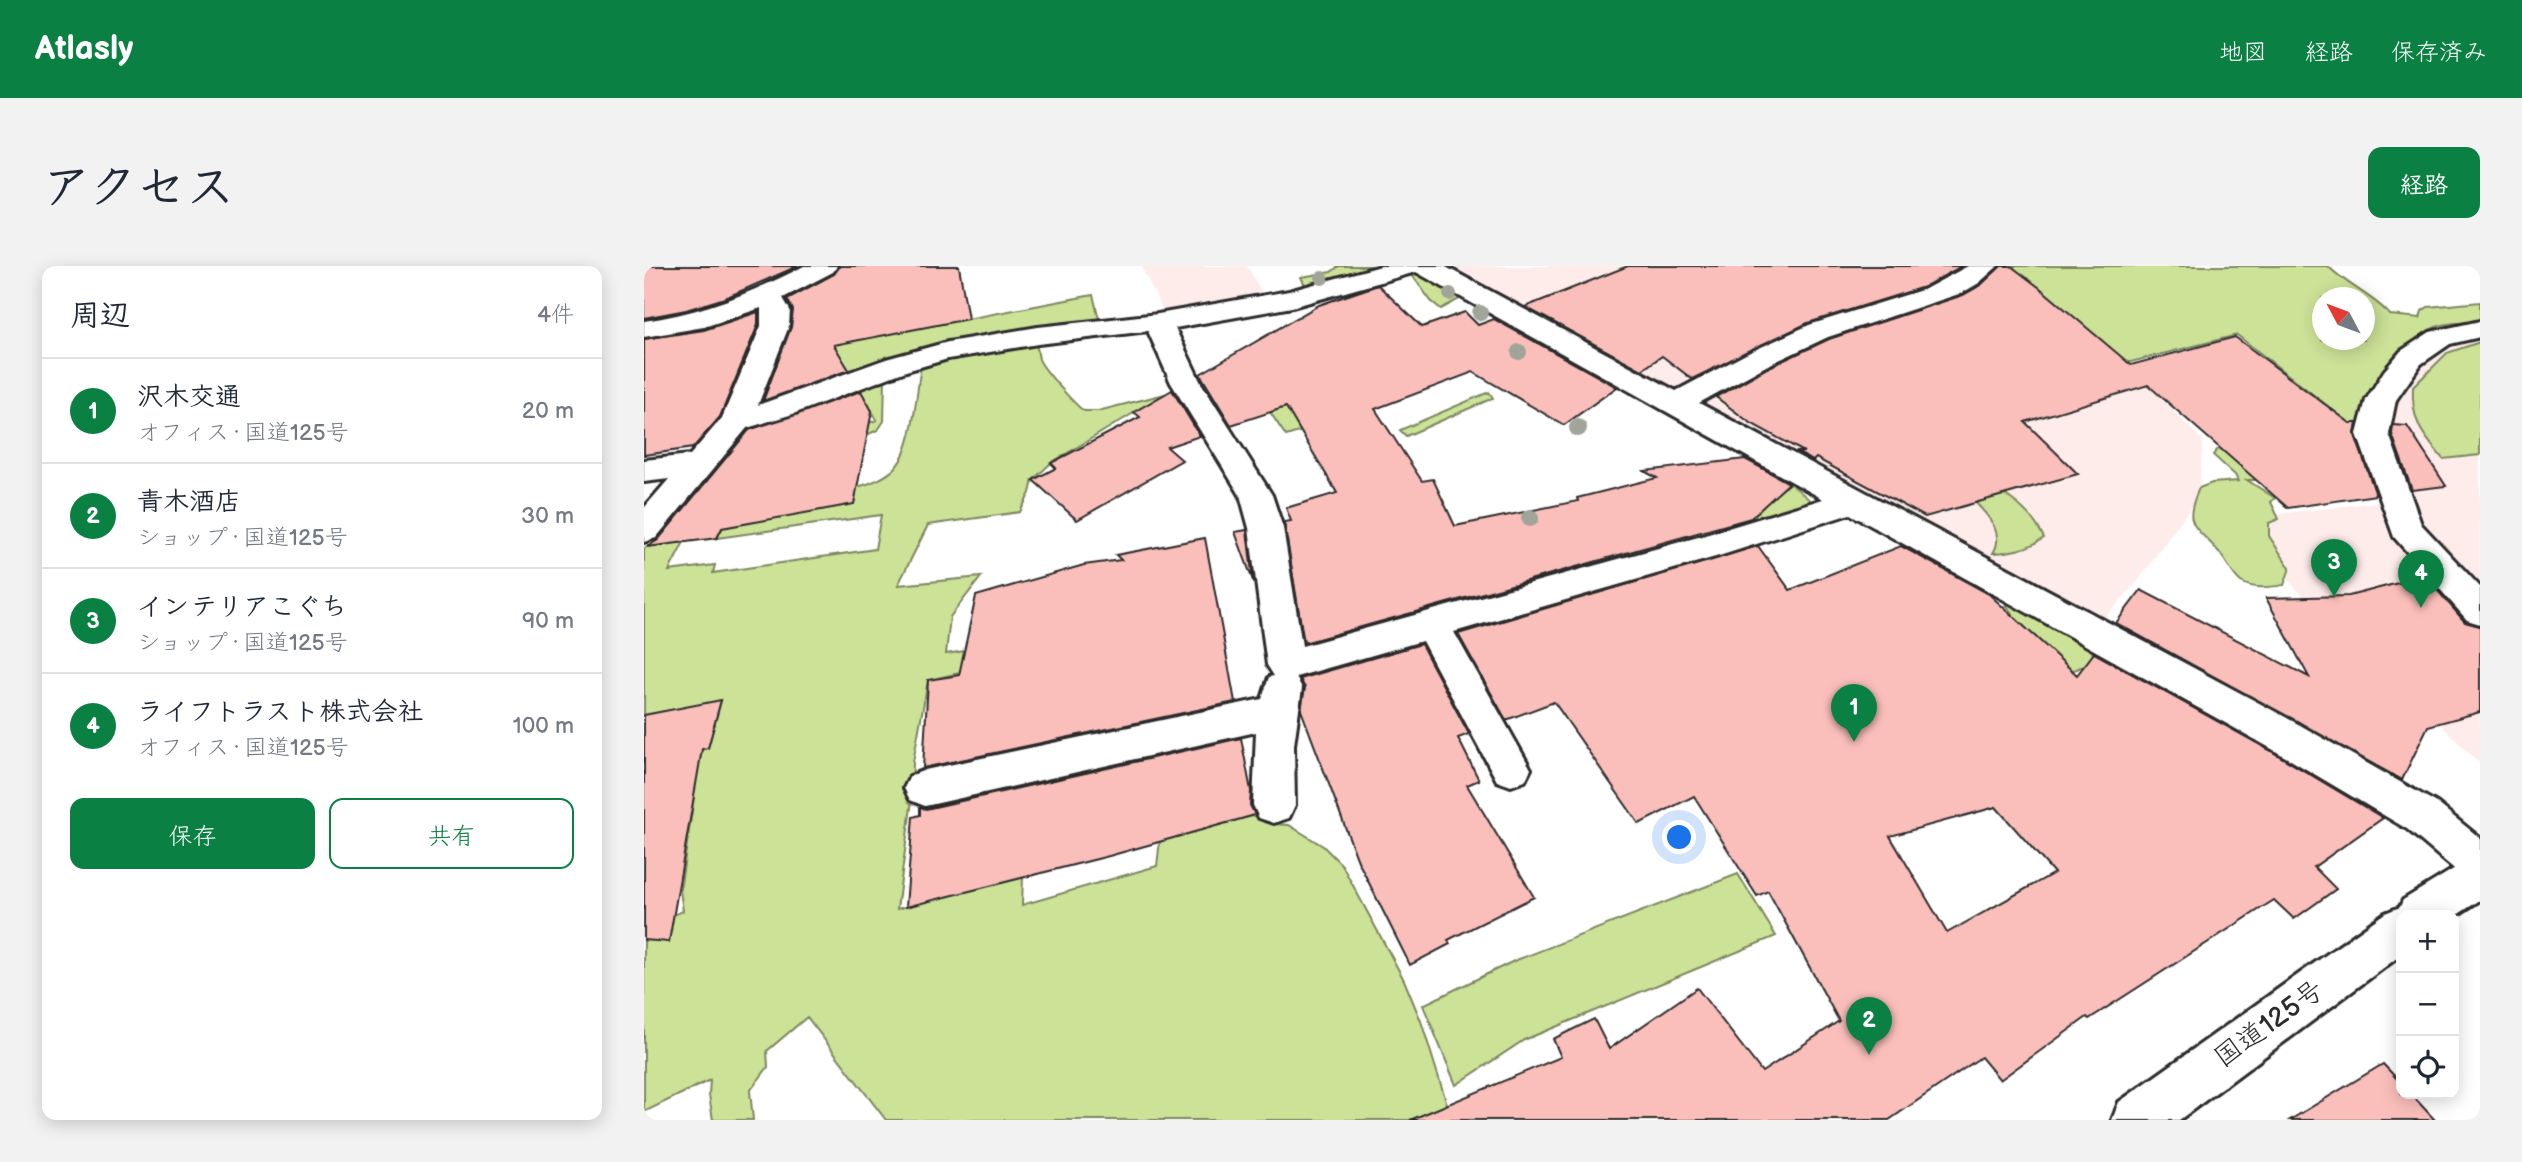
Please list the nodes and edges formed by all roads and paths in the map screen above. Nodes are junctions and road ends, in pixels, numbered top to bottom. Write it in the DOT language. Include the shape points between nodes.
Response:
graph roads {
  1 [pos="824,266"];
  2 [pos="1410,266"];
  3 [pos="1424,266"];
  4 [pos="1985,266"];
  5 [pos="768,296"];
  6 [pos="1158,321"];
  7 [pos="644,329"];
  8 [pos="2480,329"];
  9 [pos="1675,404"];
  10 [pos="736,421"];
  11 [pos="700,464"];
  12 [pos="644,471"];
  13 [pos="1854,502"];
  14 [pos="644,530"];
  15 [pos="2480,610"];
  16 [pos="1431,624"];
  17 [pos="1286,665"];
  18 [pos="1279,711"];
  19 [pos="1511,769"];
  20 [pos="925,788"];
  21 [pos="1274,805"];
  22 [pos="2480,864"];
  23 [pos="2480,876"];
  24 [pos="2427,910"];
  25 [pos="2396,932"];
  26 [pos="2137,1120"];
  1 -- 5 [label="main road"];
  2 -- 6 [label="main road" via="1292,299"];
  3 -- 9 [label="main road"];
  4 -- 9 [label="main road" via="1948,287 1766,353"];
  5 -- 7 [label="main road" via="699,321"];
  5 -- 10 [label="main road" via="778,315"];
  6 -- 10 [label="main road" via="932,355"];
  6 -- 17 [label="main road" via="1186,383 1256,495 1266,528"];
  8 -- 15 [label="main road" via="2450,335 2419,350 2388,388 2372,422 2406,529"];
  9 -- 13 [label="main road"];
  10 -- 11 [label="main road"];
  11 -- 12 [label="main road"];
  11 -- 14 [label="main road"];
  13 -- 16 [label="main road"];
  13 -- 22 [label="main road" via="2287,737 2422,816"];
  16 -- 17 [label="main road"];
  16 -- 19 [label="main road"];
  17 -- 18 [label="main road"];
  18 -- 20 [label="main road"];
  18 -- 21 [label="main road" via="1273,745"];
  23 -- 24 [label="main road"];
  25 -- 26 [label="main road, 国道125号"];
}
